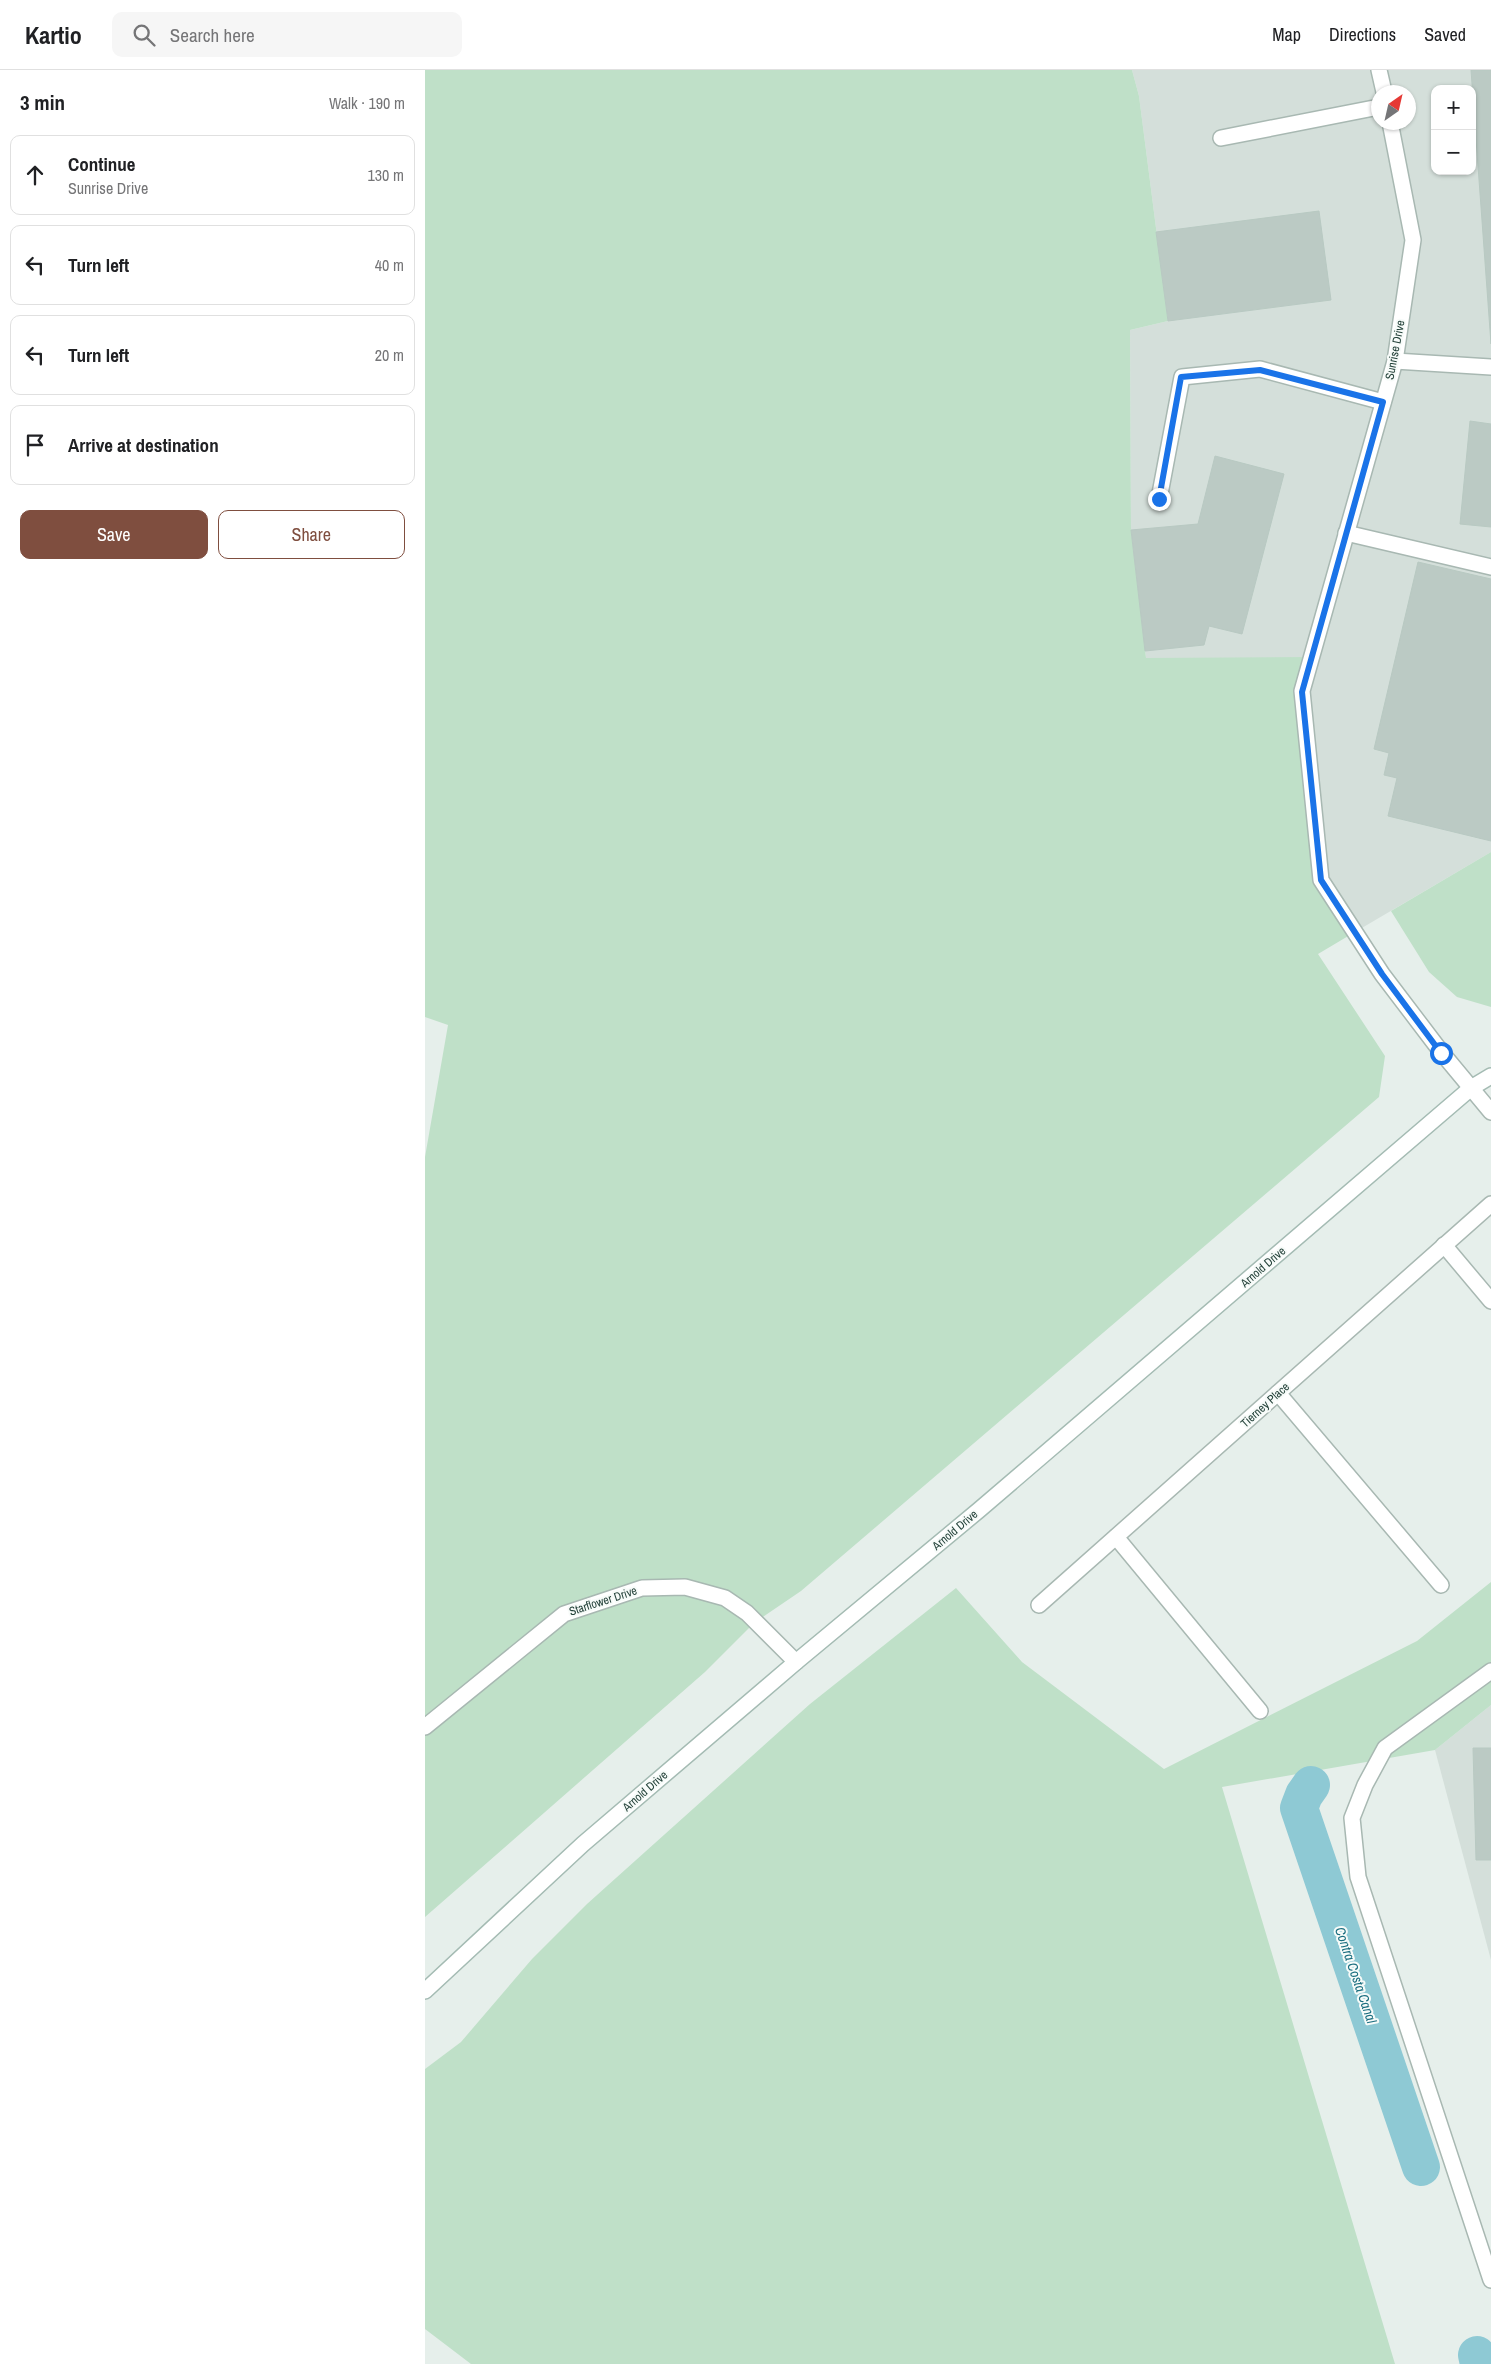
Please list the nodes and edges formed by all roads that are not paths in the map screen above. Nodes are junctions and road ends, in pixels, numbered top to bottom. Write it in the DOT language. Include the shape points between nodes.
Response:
graph roads {
  1 [pos="1379,70"];
  2 [pos="1382,85"];
  3 [pos="1371,109"];
  4 [pos="1392,130"];
  5 [pos="1221,138"];
  6 [pos="1395,361"];
  7 [pos="1491,367"];
  8 [pos="1383,402"];
  9 [pos="1159,499"];
  10 [pos="1346,533"];
  11 [pos="1491,567"];
  12 [pos="1491,1076"];
  13 [pos="1471,1088"];
  14 [pos="1491,1112"];
  15 [pos="1491,1204"];
  16 [pos="1445,1245"];
  17 [pos="1491,1301"];
  18 [pos="1278,1393"];
  19 [pos="1116,1537"];
  20 [pos="1441,1585"];
  21 [pos="1039,1605"];
  22 [pos="796,1662"];
  23 [pos="1491,1671"];
  24 [pos="1260,1712"];
  25 [pos="425,1726"];
  26 [pos="425,1991"];
  27 [pos="1491,2280"];
  1 -- 2 [label="street"];
  3 -- 5 [label="street"];
  4 -- 6 [label="street, Sunrise Drive" via="1413,240"];
  6 -- 7 [label="street"];
  6 -- 8 [label="street, Sunrise Drive"];
  8 -- 9 [label="street" via="1260,370 1181,377"];
  8 -- 10 [label="street, Sunrise Drive"];
  10 -- 11 [label="street"];
  10 -- 13 [label="street, Sunrise Drive" via="1302,692 1321,880 1382,974"];
  12 -- 13 [label="street, Arnold Drive"];
  13 -- 14 [label="street, Sunrise Drive"];
  13 -- 22 [label="street, Arnold Drive" via="927,1555"];
  15 -- 16 [label="street, Tierney Place"];
  16 -- 17 [label="street"];
  16 -- 18 [label="street, Tierney Place"];
  18 -- 19 [label="street, Tierney Place"];
  18 -- 20 [label="street"];
  19 -- 21 [label="street, Tierney Place"];
  19 -- 24 [label="street"];
  22 -- 25 [label="street, Starflower Drive" via="747,1613 725,1598 685,1587 641,1588 564,1614"];
  22 -- 26 [label="street, Arnold Drive" via="583,1844"];
  23 -- 27 [label="street" via="1385,1748 1352,1818 1358,1877"];
}
